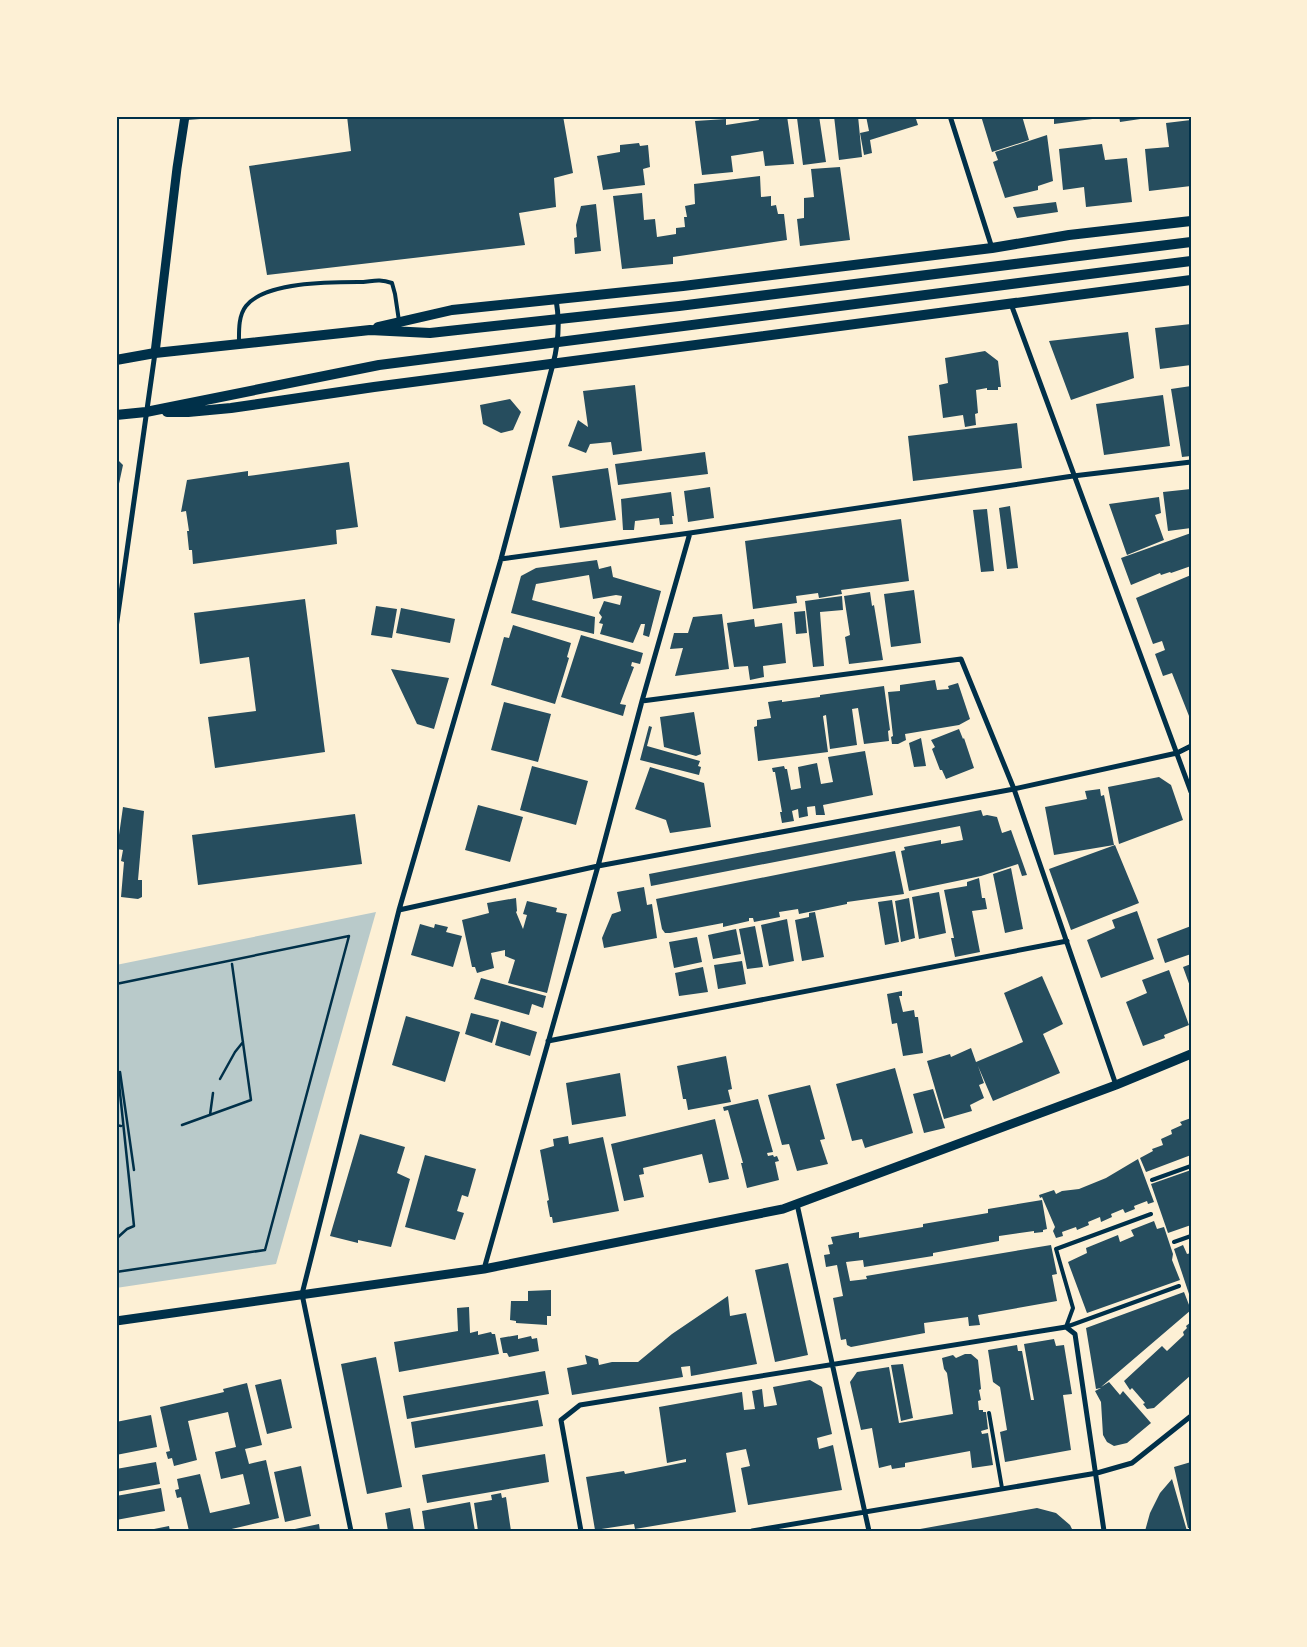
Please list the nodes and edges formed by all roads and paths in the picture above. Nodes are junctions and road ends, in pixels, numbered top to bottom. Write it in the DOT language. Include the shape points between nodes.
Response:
graph roads {
  1 [pos="215,116"];
  2 [pos="950,116"];
  3 [pos="185,117"];
  4 [pos="1191,220"];
  5 [pos="1191,242"];
  6 [pos="992,248"];
  7 [pos="1191,261"];
  8 [pos="1191,280"];
  9 [pos="556,299"];
  10 [pos="1011,304"];
  11 [pos="559,319"];
  12 [pos="399,321"];
  13 [pos="370,330"];
  14 [pos="558,343"];
  15 [pos="239,344"];
  16 [pos="155,353"];
  17 [pos="116,360"];
  18 [pos="554,364"];
  19 [pos="146,412"];
  20 [pos="116,415"];
  21 [pos="1191,462"];
  22 [pos="1073,476"];
  23 [pos="690,533"];
  24 [pos="501,559"];
  25 [pos="116,628"];
  26 [pos="642,700"];
  27 [pos="1191,746"];
  28 [pos="1177,753"];
  29 [pos="1014,789"];
  30 [pos="1191,792"];
  31 [pos="598,866"];
  32 [pos="400,910"];
  33 [pos="1067,941"];
  34 [pos="232,964"];
  35 [pos="116,984"];
  36 [pos="548,1041"];
  37 [pos="243,1042"];
  38 [pos="116,1049"];
  39 [pos="1191,1054"];
  40 [pos="116,1055"];
  41 [pos="220,1079"];
  42 [pos="1116,1085"];
  43 [pos="213,1093"];
  44 [pos="210,1115"];
  45 [pos="182,1125"];
  46 [pos="116,1126"];
  47 [pos="121,1126"];
  48 [pos="1191,1166"];
  49 [pos="134,1170"];
  50 [pos="1152,1180"];
  51 [pos="797,1204"];
  52 [pos="1152,1214"];
  53 [pos="1191,1236"];
  54 [pos="116,1239"];
  55 [pos="1174,1242"];
  56 [pos="484,1269"];
  57 [pos="116,1272"];
  58 [pos="1179,1286"];
  59 [pos="302,1294"];
  60 [pos="116,1321"];
  61 [pos="1066,1327"];
  62 [pos="832,1364"];
  63 [pos="989,1413"];
  64 [pos="1191,1416"];
  65 [pos="1097,1473"];
  66 [pos="1002,1488"];
  67 [pos="864,1511"];
  68 [pos="351,1531"];
  69 [pos="580,1531"];
  70 [pos="752,1531"];
  71 [pos="869,1531"];
  72 [pos="1104,1531"];
  1 -- 3 [label="lane"];
  2 -- 6 [label="street"];
  3 -- 16 [label="street"];
  4 -- 6 [label="main road"];
  5 -- 11 [label="main road"];
  6 -- 9 [label="main road"];
  7 -- 14 [label="main road"];
  8 -- 10 [label="main road"];
  9 -- 11 [label="street"];
  9 -- 12 [label="main road" via="452,310"];
  10 -- 18 [label="main road"];
  10 -- 22 [label="street"];
  11 -- 13 [label="main road" via="430,333"];
  11 -- 14 [label="street"];
  12 -- 13 [label="main road"];
  12 -- 15 [label="lane" via="392,283 380,279 306,283 256,297 245,307"];
  13 -- 15 [label="main road"];
  14 -- 18 [label="street"];
  14 -- 19 [label="main road" via="379,365"];
  15 -- 16 [label="main road"];
  16 -- 17 [label="main road"];
  16 -- 19 [label="street"];
  18 -- 19 [label="main road" via="232,408"];
  18 -- 24 [label="street"];
  19 -- 20 [label="main road"];
  19 -- 25 [label="street"];
  21 -- 22 [label="street"];
  22 -- 23 [label="street"];
  22 -- 28 [label="street"];
  23 -- 24 [label="street"];
  23 -- 26 [label="street"];
  24 -- 32 [label="street"];
  26 -- 29 [label="street" via="961,659"];
  26 -- 31 [label="street"];
  27 -- 28 [label="street"];
  28 -- 29 [label="street"];
  28 -- 30 [label="street"];
  29 -- 31 [label="street"];
  29 -- 33 [label="street"];
  31 -- 32 [label="street"];
  31 -- 36 [label="street"];
  32 -- 59 [label="street"];
  33 -- 36 [label="street"];
  33 -- 42 [label="street"];
  34 -- 37 [label="path"];
  35 -- 57 [label="path" via="349,936 265,1250"];
  36 -- 56 [label="street"];
  37 -- 41 [label="path"];
  37 -- 44 [label="path" via="251,1100"];
  38 -- 49 [label="path"];
  39 -- 42 [label="street"];
  40 -- 54 [label="path" via="134,1226"];
  42 -- 51 [label="street"];
  43 -- 44 [label="path"];
  44 -- 45 [label="path"];
  46 -- 47 [label="path"];
  48 -- 50 [label="lane"];
  51 -- 56 [label="street"];
  51 -- 62 [label="street"];
  52 -- 61 [label="lane" via="1056,1248 1073,1308"];
  53 -- 55 [label="lane"];
  56 -- 59 [label="street"];
  58 -- 61 [label="lane"];
  59 -- 60 [label="street"];
  59 -- 68 [label="street"];
  61 -- 62 [label="street"];
  61 -- 65 [label="street" via="1075,1334"];
  62 -- 67 [label="street"];
  62 -- 69 [label="street" via="580,1405 561,1420"];
  63 -- 66 [label="lane"];
  64 -- 65 [label="street" via="1132,1463"];
  65 -- 66 [label="street"];
  65 -- 72 [label="street"];
  66 -- 67 [label="street"];
  67 -- 70 [label="street"];
  67 -- 71 [label="street"];
}
